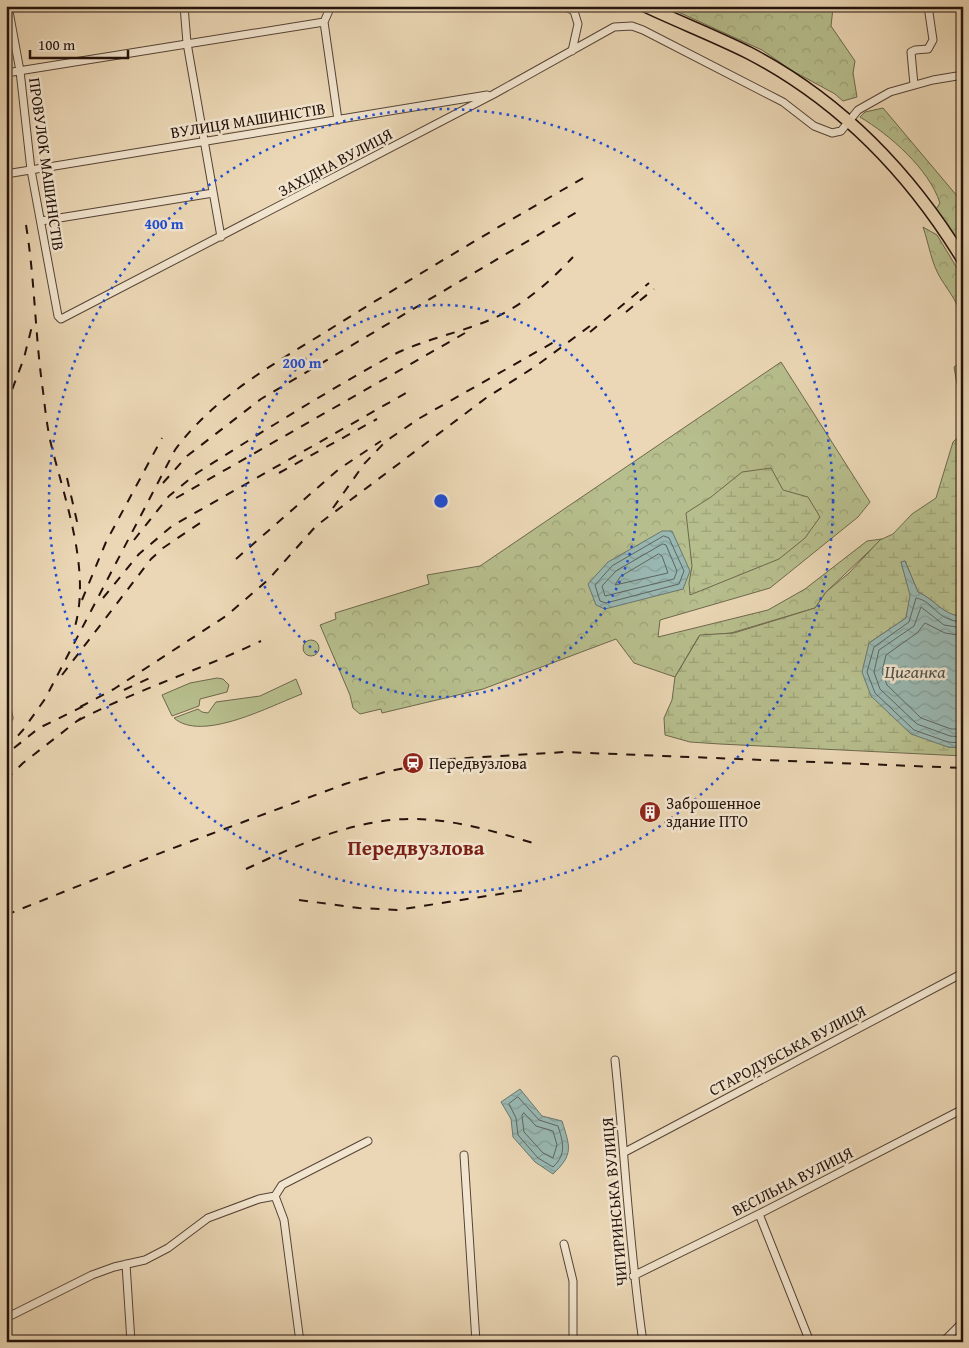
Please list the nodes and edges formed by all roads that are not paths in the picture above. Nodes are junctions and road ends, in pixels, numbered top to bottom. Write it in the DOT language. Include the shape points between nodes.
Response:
graph roads {
  1 [pos="8,6"];
  2 [pos="184,6"];
  3 [pos="331,6"];
  4 [pos="564,6"];
  5 [pos="645,6"];
  6 [pos="928,6"];
  7 [pos="324,22"];
  8 [pos="187,42"];
  9 [pos="572,51"];
  10 [pos="20,71"];
  11 [pos="6,73"];
  12 [pos="963,75"];
  13 [pos="914,85"];
  14 [pos="494,94"];
  15 [pos="338,120"];
  16 [pos="850,121"];
  17 [pos="205,140"];
  18 [pos="31,170"];
  19 [pos="6,174"];
  20 [pos="213,193"];
  21 [pos="41,221"];
  22 [pos="221,237"];
  23 [pos="963,260"];
  24 [pos="67,318"];
  25 [pos="6,703"];
  26 [pos="8,720"];
  27 [pos="963,973"];
  28 [pos="615,1060"];
  29 [pos="963,1109"];
  30 [pos="368,1141"];
  31 [pos="625,1152"];
  32 [pos="464,1155"];
  33 [pos="275,1196"];
  34 [pos="758,1214"];
  35 [pos="564,1244"];
  36 [pos="126,1264"];
  37 [pos="633,1276"];
  38 [pos="6,1318"];
  39 [pos="963,1322"];
  40 [pos="132,1342"];
  41 [pos="300,1342"];
  42 [pos="476,1342"];
  43 [pos="573,1342"];
  44 [pos="643,1342"];
  45 [pos="810,1342"];
  46 [pos="943,1342"];
  1 -- 10 [label="street, ПРОВУЛОК МАШИНІСТІВ"];
  2 -- 8 [label="street"];
  3 -- 7 [label="street"];
  4 -- 9 [label="street" via="574,11 578,24"];
  5 -- 16 [label="highway" via="749,53 800,83"];
  6 -- 13 [label="street" via="932,40 928,48 911,52"];
  7 -- 8 [label="street"];
  7 -- 15 [label="street"];
  8 -- 10 [label="street"];
  8 -- 17 [label="street"];
  9 -- 14 [label="street, ЗАХІДНА ВУЛИЦЯ"];
  9 -- 16 [label="street, ЗАХІДНА ВУЛИЦЯ" via="614,27 632,26 783,102 823,130 836,133"];
  10 -- 11 [label="street"];
  10 -- 18 [label="street, ПРОВУЛОК МАШИНІСТІВ"];
  12 -- 13 [label="street"];
  13 -- 16 [label="street" via="890,92 858,110"];
  14 -- 15 [label="street, ВУЛИЦЯ МАШИНІСТІВ"];
  14 -- 22 [label="street, ЗАХІДНА ВУЛИЦЯ"];
  15 -- 17 [label="street, ВУЛИЦЯ МАШИНІСТІВ"];
  16 -- 23 [label="highway" via="910,184"];
  17 -- 18 [label="street, ВУЛИЦЯ МАШИНІСТІВ"];
  17 -- 20 [label="street"];
  18 -- 19 [label="street, ВУЛИЦЯ МАШИНІСТІВ"];
  18 -- 21 [label="street, ПРОВУЛОК МАШИНІСТІВ"];
  20 -- 21 [label="street"];
  20 -- 22 [label="street"];
  21 -- 24 [label="street, ПРОВУЛОК МАШИНІСТІВ" via="58,316"];
  22 -- 24 [label="street, ЗАХІДНА ВУЛИЦЯ"];
  25 -- 26 [label="street"];
  27 -- 31 [label="street, СТАРОДУБСЬКА ВУЛИЦЯ"];
  28 -- 31 [label="street, ЧИГИРИНСЬКА ВУЛИЦЯ"];
  29 -- 34 [label="street, ВЕСІЛЬНА ВУЛИЦЯ"];
  30 -- 33 [label="street" via="282,1185"];
  31 -- 37 [label="street, ЧИГИРИНСЬКА ВУЛИЦЯ"];
  32 -- 42 [label="street"];
  33 -- 36 [label="street" via="208,1218 168,1248 145,1260"];
  33 -- 41 [label="street" via="284,1220"];
  34 -- 37 [label="street, ВЕСІЛЬНА ВУЛИЦЯ"];
  34 -- 45 [label="street"];
  35 -- 43 [label="street" via="573,1281"];
  36 -- 38 [label="street" via="92,1275"];
  36 -- 40 [label="street"];
  37 -- 44 [label="street, ЧИГИРИНСЬКА ВУЛИЦЯ"];
  39 -- 46 [label="street"];
}
